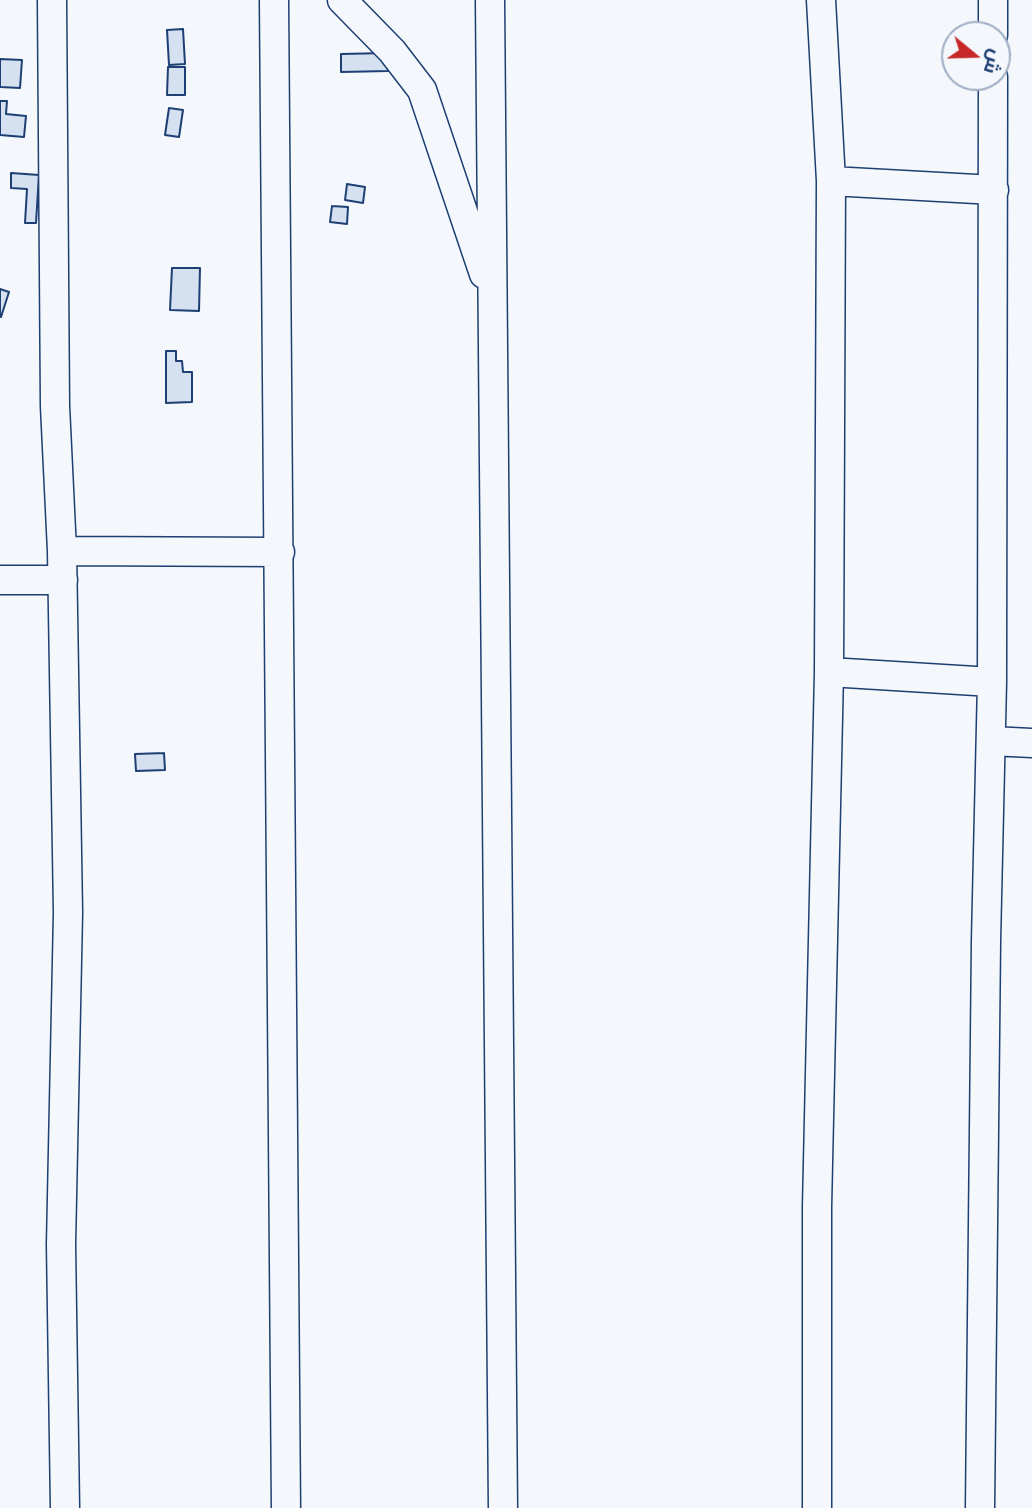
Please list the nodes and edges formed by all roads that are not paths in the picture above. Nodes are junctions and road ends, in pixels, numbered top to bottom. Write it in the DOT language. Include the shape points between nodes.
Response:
graph roads {
  1 [pos="52,0"];
  2 [pos="274,0"];
  3 [pos="342,0"];
  4 [pos="489,0"];
  5 [pos="821,0"];
  6 [pos="993,0"];
  7 [pos="993,21"];
  8 [pos="993,91"];
  9 [pos="831,181"];
  10 [pos="994,190"];
  11 [pos="494,302"];
  12 [pos="62,551"];
  13 [pos="280,552"];
  14 [pos="0,580"];
  15 [pos="63,580"];
  16 [pos="829,672"];
  17 [pos="992,682"];
  18 [pos="991,741"];
  19 [pos="1032,743"];
  20 [pos="65,1508"];
  21 [pos="286,1508"];
  22 [pos="503,1508"];
  23 [pos="817,1508"];
  24 [pos="980,1508"];
  1 -- 12 [label="street" via="55,406"];
  2 -- 13 [label="street"];
  3 -- 11 [label="street" via="422,90"];
  4 -- 11 [label="street"];
  5 -- 9 [label="street"];
  6 -- 7 [label="street"];
  8 -- 10 [label="street"];
  9 -- 10 [label="street"];
  9 -- 16 [label="street"];
  10 -- 17 [label="street"];
  11 -- 22 [label="street"];
  12 -- 13 [label="street"];
  12 -- 15 [label="street"];
  13 -- 21 [label="street"];
  14 -- 15 [label="street"];
  15 -- 20 [label="street" via="68,913 61,1244"];
  16 -- 17 [label="street"];
  16 -- 23 [label="street" via="817,1208"];
  17 -- 18 [label="street"];
  18 -- 19 [label="street"];
  18 -- 24 [label="street"];
}
